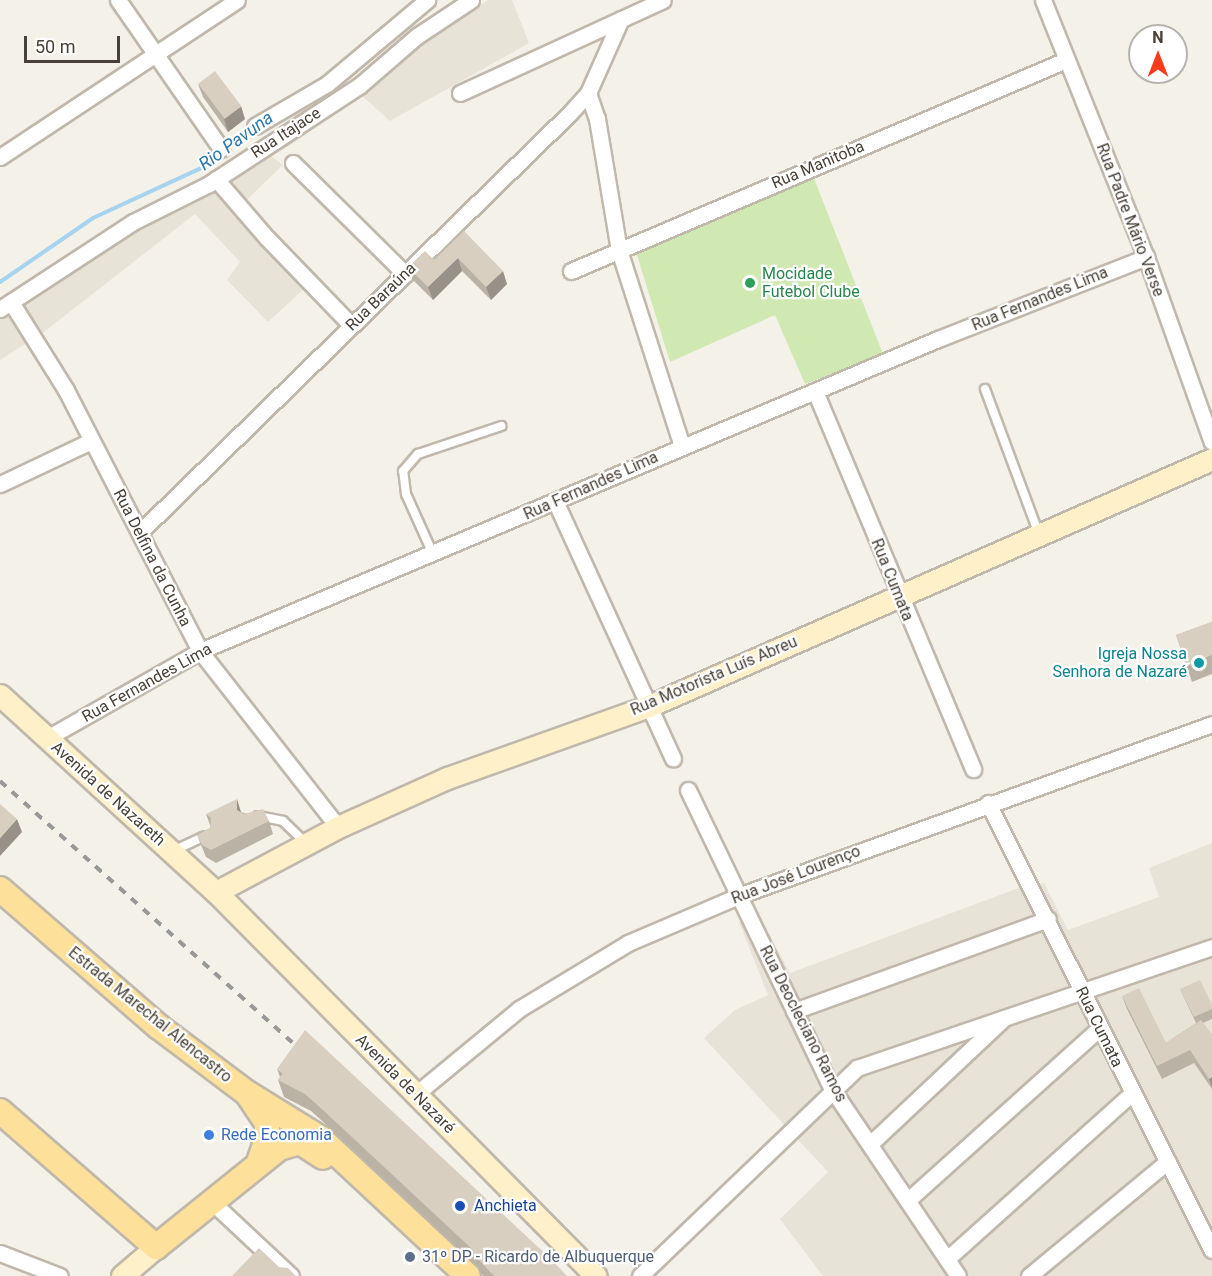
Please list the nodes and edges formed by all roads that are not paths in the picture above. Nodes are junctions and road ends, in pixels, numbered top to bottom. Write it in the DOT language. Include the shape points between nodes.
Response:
graph roads {
  1 [pos="118,0"];
  2 [pos="237,0"];
  3 [pos="427,0"];
  4 [pos="471,0"];
  5 [pos="663,0"];
  6 [pos="1043,0"];
  7 [pos="621,19"];
  8 [pos="156,55"];
  9 [pos="1066,60"];
  10 [pos="460,93"];
  11 [pos="588,93"];
  12 [pos="255,126"];
  13 [pos="221,149"];
  14 [pos="0,157"];
  15 [pos="293,163"];
  16 [pos="216,179"];
  17 [pos="619,250"];
  18 [pos="1146,257"];
  19 [pos="571,271"];
  20 [pos="405,273"];
  21 [pos="6,305"];
  22 [pos="351,326"];
  23 [pos="986,389"];
  24 [pos="815,391"];
  25 [pos="501,426"];
  26 [pos="91,441"];
  27 [pos="1212,442"];
  28 [pos="682,446"];
  29 [pos="1212,459"];
  30 [pos="0,484"];
  31 [pos="556,503"];
  32 [pos="140,532"];
  33 [pos="1040,536"];
  34 [pos="433,554"];
  35 [pos="898,597"];
  36 [pos="200,651"];
  37 [pos="0,695"];
  38 [pos="649,706"];
  39 [pos="1212,724"];
  40 [pos="47,738"];
  41 [pos="673,758"];
  42 [pos="973,769"];
  43 [pos="688,790"];
  44 [pos="988,803"];
  45 [pos="245,818"];
  46 [pos="338,827"];
  47 [pos="210,833"];
  48 [pos="306,844"];
  49 [pos="172,852"];
  50 [pos="0,889"];
  51 [pos="216,892"];
  52 [pos="738,896"];
  53 [pos="1047,919"];
  54 [pos="1212,947"];
  55 [pos="1081,989"];
  56 [pos="794,1011"];
  57 [pos="1009,1014"];
  58 [pos="1100,1028"];
  59 [pos="832,1089"];
  60 [pos="247,1093"];
  61 [pos="1132,1093"];
  62 [pos="416,1094"];
  63 [pos="0,1111"];
  64 [pos="870,1144"];
  65 [pos="1168,1161"];
  66 [pos="259,1162"];
  67 [pos="908,1200"];
  68 [pos="212,1202"];
  69 [pos="156,1247"];
  70 [pos="1212,1250"];
  71 [pos="0,1252"];
  72 [pos="947,1259"];
  73 [pos="60,1276"];
  74 [pos="122,1276"];
  75 [pos="291,1276"];
  76 [pos="454,1276"];
  77 [pos="468,1276"];
  78 [pos="596,1276"];
  79 [pos="640,1276"];
  80 [pos="958,1276"];
  81 [pos="1029,1276"];
  1 -- 8 [label="street"];
  2 -- 8 [label="street"];
  3 -- 12 [label="street, Rua Itajace" via="327,84"];
  4 -- 16 [label="street, Rua Itajace" via="417,36 359,86"];
  5 -- 7 [label="street"];
  6 -- 9 [label="street, Rua Padre Mário Verse"];
  7 -- 10 [label="street"];
  7 -- 11 [label="street, Rua Baraúna"];
  8 -- 13 [label="street"];
  8 -- 14 [label="street"];
  9 -- 17 [label="street, Rua Manitoba"];
  9 -- 18 [label="street, Rua Padre Mário Verse"];
  11 -- 17 [label="street" via="597,119"];
  11 -- 20 [label="street, Rua Baraúna"];
  15 -- 20 [label="street"];
  16 -- 21 [label="street, Rua Itajace" via="133,222"];
  16 -- 22 [label="street"];
  17 -- 19 [label="street, Rua Manitoba"];
  17 -- 28 [label="street"];
  18 -- 24 [label="street, Rua Fernandes Lima"];
  18 -- 27 [label="street, Rua Padre Mário Verse"];
  20 -- 22 [label="street, Rua Baraúna"];
  21 -- 26 [label="street, Rua Delfina da Cunha"];
  22 -- 32 [label="street, Rua Baraúna"];
  23 -- 33 [label="lane"];
  24 -- 28 [label="street, Rua Fernandes Lima"];
  24 -- 35 [label="street, Rua Cumata"];
  25 -- 34 [label="lane" via="418,454 403,471 406,494"];
  26 -- 30 [label="street"];
  26 -- 32 [label="street, Rua Delfina da Cunha"];
  28 -- 31 [label="street, Rua Fernandes Lima"];
  29 -- 33 [label="main road, Rua Motorista Luís Abreu"];
  31 -- 34 [label="street, Rua Fernandes Lima"];
  31 -- 38 [label="street"];
  32 -- 36 [label="street, Rua Delfina da Cunha"];
  33 -- 35 [label="main road, Rua Motorista Luís Abreu"];
  34 -- 36 [label="street, Rua Fernandes Lima"];
  35 -- 38 [label="main road, Rua Motorista Luís Abreu"];
  35 -- 42 [label="street, Rua Cumata"];
  36 -- 40 [label="street, Rua Fernandes Lima"];
  36 -- 46 [label="street, Rua Delfina da Cunha"];
  37 -- 40 [label="main road, Avenida de Nazareth"];
  38 -- 41 [label="street"];
  38 -- 46 [label="main road, Rua Motorista Luís Abreu" via="447,778"];
  39 -- 44 [label="street, Rua José Lourenço"];
  40 -- 49 [label="main road, Avenida de Nazareth"];
  43 -- 52 [label="street, Rua Deocleciano Ramos"];
  44 -- 52 [label="street, Rua José Lourenço"];
  44 -- 53 [label="street, Rua Cumata"];
  45 -- 48 [label="lane" via="269,816 283,821"];
  46 -- 48 [label="main road, Rua Motorista Luís Abreu"];
  47 -- 49 [label="lane"];
  48 -- 51 [label="main road, Rua Motorista Luís Abreu"];
  49 -- 51 [label="main road, Avenida de Nazareth"];
  50 -- 60 [label="main road, Estrada Marechal Alencastro" via="159,1027"];
  51 -- 62 [label="main road, Avenida de Nazaré"];
  52 -- 56 [label="street, Rua Deocleciano Ramos"];
  52 -- 62 [label="street, Rua José Lourenço" via="628,943 567,977 519,1009"];
  53 -- 55 [label="street, Rua Cumata"];
  53 -- 56 [label="street"];
  54 -- 55 [label="street"];
  55 -- 57 [label="street"];
  55 -- 58 [label="street, Rua Cumata"];
  56 -- 59 [label="street, Rua Deocleciano Ramos"];
  57 -- 59 [label="street" via="865,1064"];
  57 -- 64 [label="street"];
  58 -- 61 [label="street, Rua Cumata"];
  58 -- 67 [label="street"];
  59 -- 64 [label="street, Rua Deocleciano Ramos"];
  59 -- 79 [label="street"];
  60 -- 66 [label="main road" via="267,1122 267,1138"];
  60 -- 77 [label="main road, Estrada Marechal Alencastro" via="320,1138"];
  61 -- 65 [label="street, Rua Cumata"];
  61 -- 72 [label="street"];
  62 -- 78 [label="main road, Avenida de Nazaré"];
  63 -- 69 [label="main road"];
  64 -- 67 [label="street, Rua Deocleciano Ramos"];
  65 -- 70 [label="street, Rua Cumata"];
  65 -- 81 [label="street"];
  66 -- 68 [label="main road"];
  66 -- 76 [label="main road" via="289,1143 306,1144"];
  67 -- 72 [label="street, Rua Deocleciano Ramos"];
  68 -- 69 [label="main road"];
  68 -- 75 [label="street"];
  69 -- 74 [label="main road"];
  71 -- 73 [label="street"];
  72 -- 80 [label="street, Rua Deocleciano Ramos"];
}
